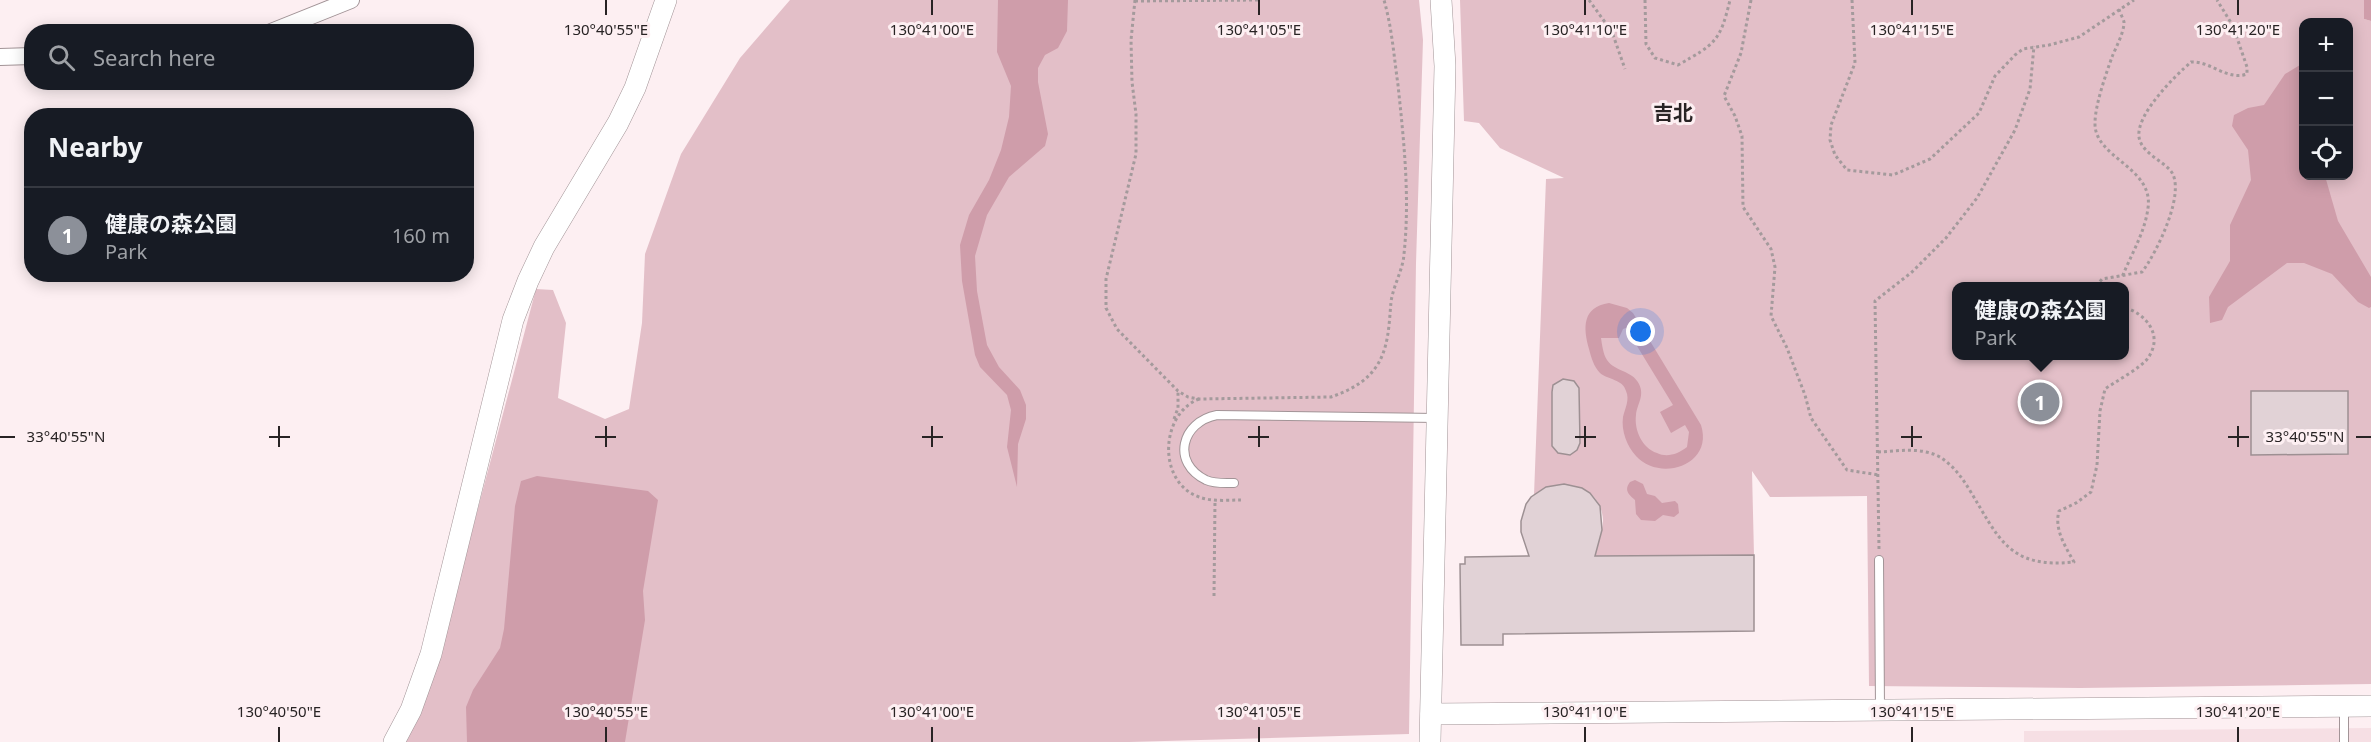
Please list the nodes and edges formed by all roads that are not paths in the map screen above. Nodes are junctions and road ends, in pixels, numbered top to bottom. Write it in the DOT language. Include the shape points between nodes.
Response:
graph roads {
  1 [pos="351,0"];
  2 [pos="666,0"];
  3 [pos="1441,0"];
  4 [pos="291,24"];
  5 [pos="24,56"];
  6 [pos="0,57"];
  7 [pos="1437,418"];
  8 [pos="1234,483"];
  9 [pos="1879,560"];
  10 [pos="2344,706"];
  11 [pos="2371,706"];
  12 [pos="1880,710"];
  13 [pos="1431,714"];
  14 [pos="394,742"];
  15 [pos="1430,742"];
  16 [pos="2344,742"];
  1 -- 4 [label="street"];
  2 -- 14 [label="street" via="631,97 544,247 513,320 431,654 411,710"];
  3 -- 7 [label="street" via="1445,66"];
  5 -- 6 [label="street"];
  7 -- 8 [label="lane" via="1217,415 1199,420 1184,442 1190,466 1211,482"];
  7 -- 13 [label="street"];
  9 -- 12 [label="lane"];
  10 -- 11 [label="street"];
  10 -- 12 [label="street"];
  10 -- 16 [label="lane"];
  12 -- 13 [label="street"];
  13 -- 15 [label="street"];
}
